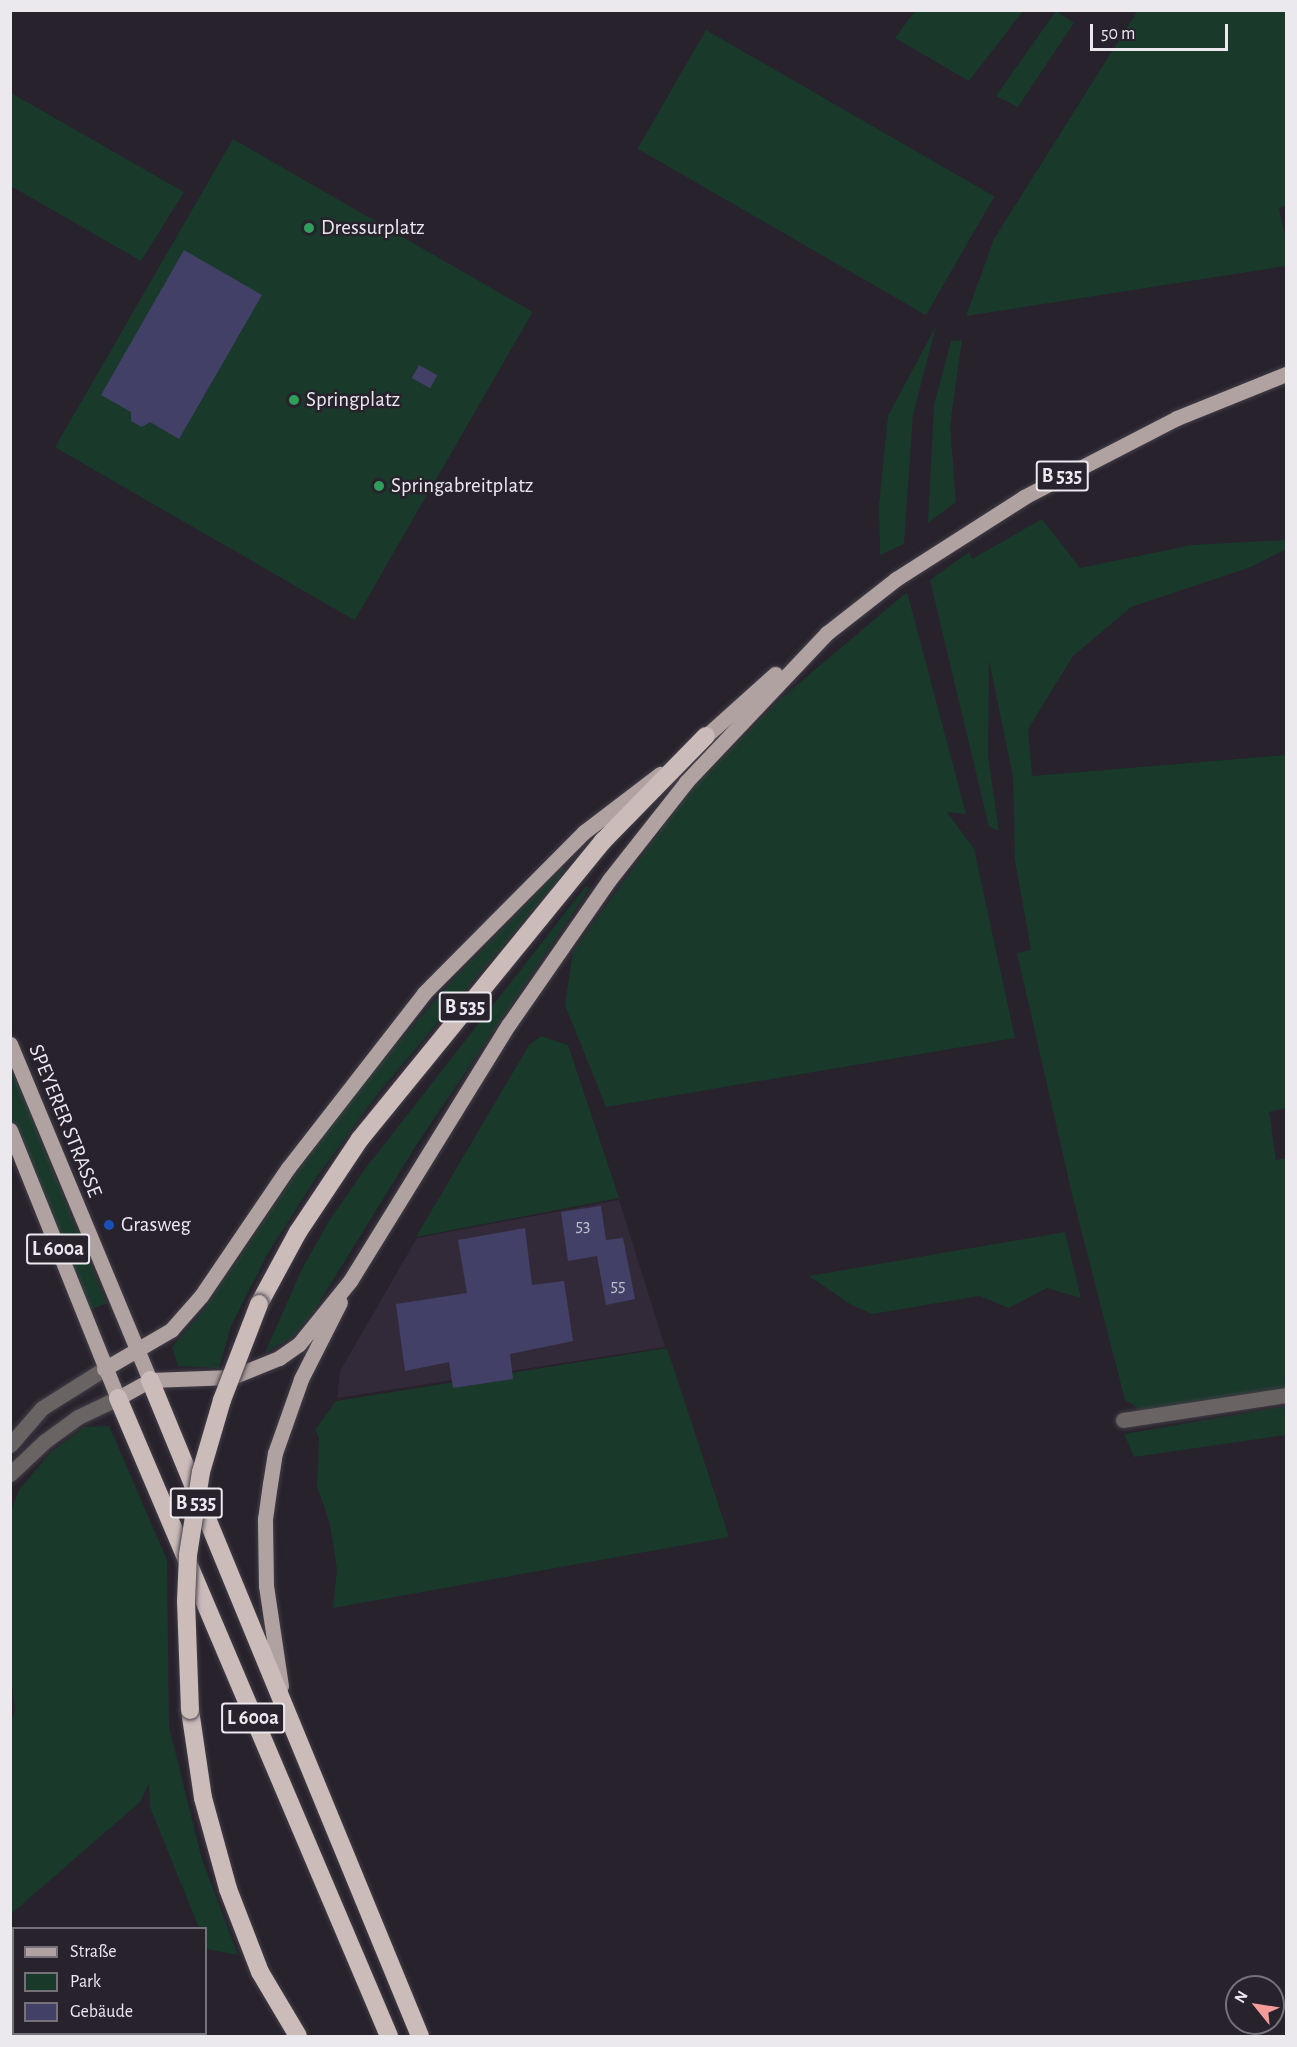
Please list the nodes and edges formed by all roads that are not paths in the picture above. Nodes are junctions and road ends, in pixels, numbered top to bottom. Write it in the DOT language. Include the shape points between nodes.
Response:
graph roads {
  1 [pos="1287,374"];
  2 [pos="827,633"];
  3 [pos="706,736"];
  4 [pos="10,1044"];
  5 [pos="10,1130"];
  6 [pos="350,1281"];
  7 [pos="139,1350"];
  8 [pos="104,1369"];
  9 [pos="150,1380"];
  10 [pos="1287,1395"];
  11 [pos="118,1398"];
  12 [pos="1123,1420"];
  13 [pos="10,1445"];
  14 [pos="10,1474"];
  15 [pos="286,1710"];
  16 [pos="298,2037"];
  17 [pos="389,2037"];
  18 [pos="420,2037"];
  1 -- 2 [label="main road, B 535" via="1112,449 950,543"];
  2 -- 3 [label="main road, B 535"];
  2 -- 6 [label="main road, B 535" via="686,782 609,880 509,1024"];
  3 -- 7 [label="main road" via="584,832 424,993 282,1176 201,1296 171,1330"];
  3 -- 16 [label="highway, B 535, bridge" via="603,841 360,1139 298,1232 259,1304 222,1400 201,1472 188,1555 190,1710 203,1798 228,1889 260,1972"];
  4 -- 7 [label="main road, SPEYERER STRASSE / L 600a"];
  5 -- 8 [label="main road, L 600a"];
  6 -- 9 [label="main road" via="299,1344 279,1358 232,1377"];
  6 -- 15 [label="main road, B 535" via="290,1407 275,1453 265,1519 266,1586"];
  7 -- 8 [label="main road"];
  7 -- 9 [label="main road, SPEYERER STRASSE / L 600a"];
  8 -- 11 [label="main road, L 600a"];
  8 -- 13 [label="street" via="42,1408"];
  9 -- 11 [label="main road"];
  9 -- 15 [label="highway, L 600a"];
  10 -- 12 [label="street"];
  11 -- 14 [label="street" via="78,1417"];
  11 -- 17 [label="highway, L 600a"];
  15 -- 18 [label="highway, B 535"];
}
